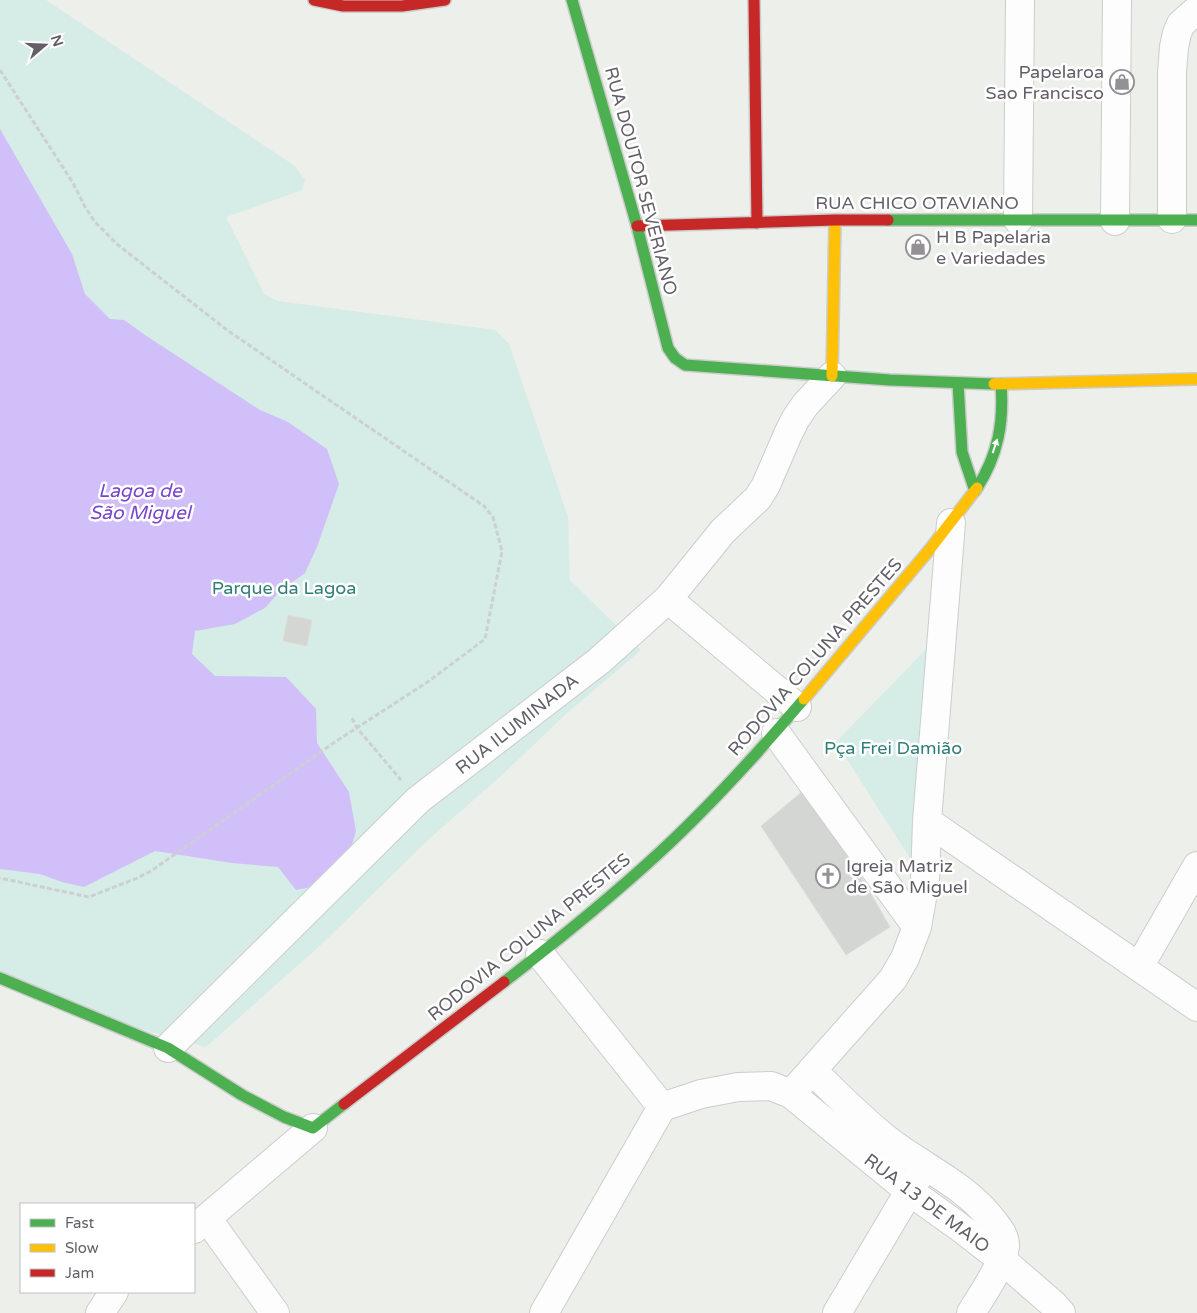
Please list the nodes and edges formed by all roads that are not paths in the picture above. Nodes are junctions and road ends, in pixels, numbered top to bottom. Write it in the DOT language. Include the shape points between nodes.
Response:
graph roads {
  1 [pos="314,0"];
  2 [pos="445,0"];
  3 [pos="572,0"];
  4 [pos="754,0"];
  5 [pos="1020,0"];
  6 [pos="1117,0"];
  7 [pos="1197,10"];
  8 [pos="1184,219"];
  9 [pos="835,220"];
  10 [pos="1018,220"];
  11 [pos="1114,221"];
  12 [pos="757,223"];
  13 [pos="637,226"];
  14 [pos="832,376"];
  15 [pos="1197,379"];
  16 [pos="958,383"];
  17 [pos="1001,384"];
  18 [pos="975,490"];
  19 [pos="951,523"];
  20 [pos="927,554"];
  21 [pos="944,594"];
  22 [pos="668,598"];
  23 [pos="797,708"];
  24 [pos="776,733"];
  25 [pos="927,821"];
  26 [pos="1197,866"];
  27 [pos="917,926"];
  28 [pos="540,954"];
  29 [pos="1139,968"];
  30 [pos="0,978"];
  31 [pos="1197,1007"];
  32 [pos="168,1048"];
  33 [pos="812,1070"];
  34 [pos="791,1094"];
  35 [pos="662,1107"];
  36 [pos="313,1128"];
  37 [pos="925,1166"];
  38 [pos="909,1191"];
  39 [pos="200,1224"];
  40 [pos="1002,1260"];
  41 [pos="113,1293"];
  42 [pos="272,1312"];
  43 [pos="100,1313"];
  44 [pos="544,1313"];
  45 [pos="837,1313"];
  46 [pos="971,1313"];
  47 [pos="1061,1313"];
  1 -- 2 [label="main road" via="343,6 402,6"];
  3 -- 13 [label="main road, RUA DOUTOR SEVERIANO"];
  4 -- 12 [label="main road"];
  5 -- 10 [label="street"];
  6 -- 11 [label="street"];
  7 -- 8 [label="street" via="1181,24 1177,33 1172,73"];
  8 -- 11 [label="main road, RUA CHICO OTAVIANO"];
  9 -- 10 [label="main road, RUA CHICO OTAVIANO"];
  9 -- 12 [label="main road, RUA CHICO OTAVIANO"];
  9 -- 14 [label="main road"];
  10 -- 11 [label="main road, RUA CHICO OTAVIANO"];
  12 -- 13 [label="main road, RUA CHICO OTAVIANO"];
  13 -- 14 [label="main road, RUA DOUTOR SEVERIANO" via="671,355 685,364"];
  14 -- 16 [label="main road"];
  14 -- 22 [label="street, RUA ILUMINADA" via="795,420 758,498 723,530"];
  15 -- 17 [label="main road"];
  16 -- 17 [label="main road"];
  16 -- 18 [label="main road" via="962,452"];
  18 -- 17 [label="main road, RODOVIA COLUNA PRESTES, one-way" via="985,475 1001,428"];
  18 -- 19 [label="main road, RODOVIA COLUNA PRESTES"];
  19 -- 20 [label="main road, RODOVIA COLUNA PRESTES"];
  19 -- 21 [label="street"];
  20 -- 21 [label="street"];
  20 -- 23 [label="main road, RODOVIA COLUNA PRESTES"];
  21 -- 25 [label="street"];
  22 -- 23 [label="street"];
  22 -- 32 [label="street, RUA ILUMINADA" via="599,662 418,800"];
  23 -- 24 [label="main road, RODOVIA COLUNA PRESTES"];
  24 -- 27 [label="street"];
  24 -- 28 [label="main road, RODOVIA COLUNA PRESTES" via="660,852"];
  25 -- 27 [label="street" via="925,881"];
  25 -- 29 [label="street"];
  26 -- 29 [label="street"];
  27 -- 33 [label="street" via="906,958 893,979"];
  28 -- 35 [label="street"];
  28 -- 36 [label="main road, RODOVIA COLUNA PRESTES"];
  29 -- 31 [label="street"];
  30 -- 32 [label="main road"];
  32 -- 36 [label="main road" via="263,1107"];
  33 -- 34 [label="street"];
  33 -- 37 [label="street" via="867,1124"];
  34 -- 35 [label="street" via="771,1086 738,1086"];
  34 -- 38 [label="street, RUA 13 DE MAIO"];
  35 -- 44 [label="street"];
  36 -- 39 [label="street"];
  37 -- 38 [label="street"];
  37 -- 40 [label="street" via="973,1198 987,1214 1004,1240"];
  38 -- 40 [label="street, RUA 13 DE MAIO"];
  38 -- 45 [label="street"];
  39 -- 42 [label="street"];
  40 -- 46 [label="street"];
  40 -- 47 [label="street, RUA 13 DE MAIO"];
  41 -- 43 [label="street"];
}
